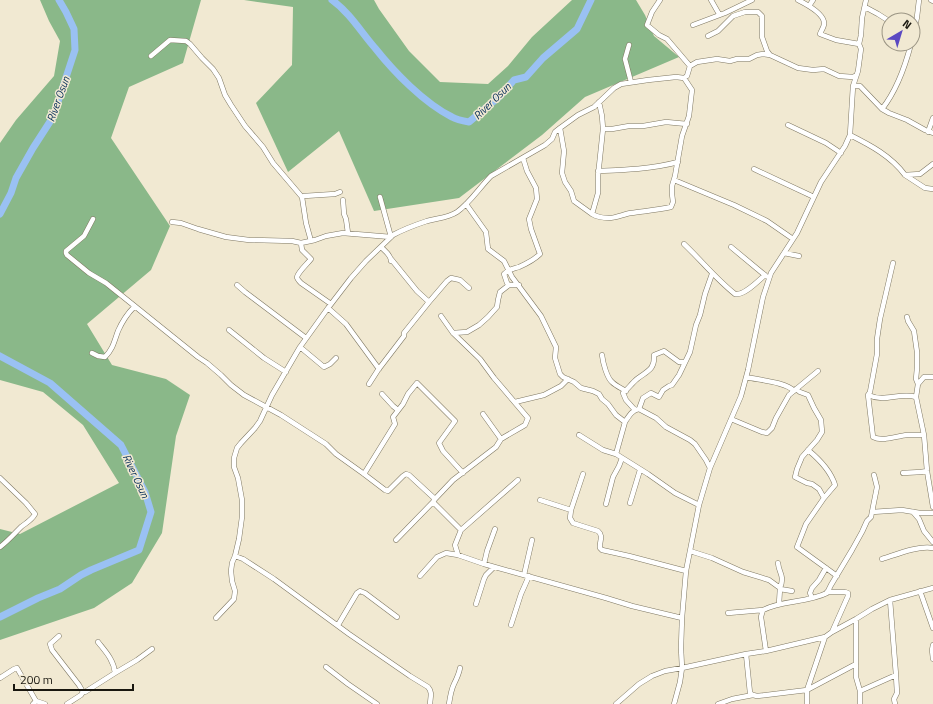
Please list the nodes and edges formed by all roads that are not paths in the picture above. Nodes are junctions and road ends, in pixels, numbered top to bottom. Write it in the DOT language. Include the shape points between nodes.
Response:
graph roads {
  1 [pos="660,0"];
  2 [pos="711,0"];
  3 [pos="752,0"];
  4 [pos="798,0"];
  5 [pos="813,0"];
  6 [pos="866,0"];
  7 [pos="919,0"];
  8 [pos="809,6"];
  9 [pos="865,7"];
  10 [pos="918,12"];
  11 [pos="719,14"];
  12 [pos="881,16"];
  13 [pos="693,25"];
  14 [pos="708,36"];
  15 [pos="859,44"];
  16 [pos="629,45"];
  17 [pos="909,52"];
  18 [pos="770,55"];
  19 [pos="151,56"];
  20 [pos="690,66"];
  21 [pos="684,78"];
  22 [pos="854,81"];
  23 [pos="631,82"];
  24 [pos="599,102"];
  25 [pos="882,109"];
  26 [pos="933,118"];
  27 [pos="687,124"];
  28 [pos="788,126"];
  29 [pos="560,128"];
  30 [pos="604,129"];
  31 [pos="928,132"];
  32 [pos="933,133"];
  33 [pos="850,135"];
  34 [pos="841,152"];
  35 [pos="523,158"];
  36 [pos="678,162"];
  37 [pos="933,164"];
  38 [pos="754,169"];
  39 [pos="598,171"];
  40 [pos="905,175"];
  41 [pos="674,180"];
  42 [pos="933,189"];
  43 [pos="340,192"];
  44 [pos="302,197"];
  45 [pos="380,197"];
  46 [pos="814,197"];
  47 [pos="343,200"];
  48 [pos="466,204"];
  49 [pos="592,214"];
  50 [pos="93,219"];
  51 [pos="172,222"];
  52 [pos="348,233"];
  53 [pos="391,237"];
  54 [pos="793,239"];
  55 [pos="310,241"];
  56 [pos="301,243"];
  57 [pos="684,244"];
  58 [pos="381,246"];
  59 [pos="731,247"];
  60 [pos="784,253"];
  61 [pos="799,256"];
  62 [pos="893,263"];
  63 [pos="508,269"];
  64 [pos="712,274"];
  65 [pos="767,276"];
  66 [pos="237,285"];
  67 [pos="509,285"];
  68 [pos="519,285"];
  69 [pos="469,288"];
  70 [pos="429,302"];
  71 [pos="329,306"];
  72 [pos="134,307"];
  73 [pos="441,316"];
  74 [pos="908,317"];
  75 [pos="229,330"];
  76 [pos="454,334"];
  77 [pos="306,338"];
  78 [pos="300,346"];
  79 [pos="92,353"];
  80 [pos="602,356"];
  81 [pos="336,358"];
  82 [pos="685,362"];
  83 [pos="379,368"];
  84 [pos="818,371"];
  85 [pos="286,372"];
  86 [pos="933,376"];
  87 [pos="746,377"];
  88 [pos="568,380"];
  89 [pos="917,381"];
  90 [pos="369,384"];
  91 [pos="795,390"];
  92 [pos="626,391"];
  93 [pos="382,394"];
  94 [pos="868,395"];
  95 [pos="916,396"];
  96 [pos="515,402"];
  97 [pos="267,407"];
  98 [pos="637,409"];
  99 [pos="398,410"];
  100 [pos="483,414"];
  101 [pos="732,418"];
  102 [pos="625,422"];
  103 [pos="578,434"];
  104 [pos="924,435"];
  105 [pos="502,438"];
  106 [pos="808,450"];
  107 [pos="616,454"];
  108 [pos="622,458"];
  109 [pos="710,468"];
  110 [pos="640,470"];
  111 [pos="927,471"];
  112 [pos="463,473"];
  113 [pos="903,473"];
  114 [pos="364,474"];
  115 [pos="583,474"];
  116 [pos="874,475"];
  117 [pos="0,478"];
  118 [pos="518,480"];
  119 [pos="824,498"];
  120 [pos="434,500"];
  121 [pos="540,500"];
  122 [pos="630,503"];
  123 [pos="606,504"];
  124 [pos="699,505"];
  125 [pos="933,507"];
  126 [pos="572,510"];
  127 [pos="872,512"];
  128 [pos="912,512"];
  129 [pos="933,513"];
  130 [pos="920,514"];
  131 [pos="919,519"];
  132 [pos="494,529"];
  133 [pos="461,530"];
  134 [pos="396,540"];
  135 [pos="532,540"];
  136 [pos="933,542"];
  137 [pos="0,547"];
  138 [pos="933,548"];
  139 [pos="690,551"];
  140 [pos="458,555"];
  141 [pos="235,556"];
  142 [pos="882,559"];
  143 [pos="778,563"];
  144 [pos="484,564"];
  145 [pos="494,567"];
  146 [pos="826,568"];
  147 [pos="686,571"];
  148 [pos="420,576"];
  149 [pos="527,576"];
  150 [pos="837,576"];
  151 [pos="933,588"];
  152 [pos="780,589"];
  153 [pos="920,591"];
  154 [pos="792,592"];
  155 [pos="828,592"];
  156 [pos="812,598"];
  157 [pos="890,600"];
  158 [pos="476,604"];
  159 [pos="779,604"];
  160 [pos="763,610"];
  161 [pos="728,613"];
  162 [pos="397,617"];
  163 [pos="216,618"];
  164 [pos="682,618"];
  165 [pos="856,619"];
  166 [pos="338,625"];
  167 [pos="511,625"];
  168 [pos="933,628"];
  169 [pos="832,632"];
  170 [pos="59,636"];
  171 [pos="825,637"];
  172 [pos="98,642"];
  173 [pos="933,645"];
  174 [pos="152,649"];
  175 [pos="766,651"];
  176 [pos="746,654"];
  177 [pos="933,659"];
  178 [pos="856,664"];
  179 [pos="326,667"];
  180 [pos="460,668"];
  181 [pos="682,668"];
  182 [pos="115,672"];
  183 [pos="896,675"];
  184 [pos="0,678"];
  185 [pos="808,690"];
  186 [pos="860,691"];
  187 [pos="83,692"];
  188 [pos="753,695"];
  189 [pos="35,703"];
  190 [pos="46,704"];
  191 [pos="67,704"];
  192 [pos="377,704"];
  193 [pos="430,704"];
  194 [pos="449,704"];
  195 [pos="616,704"];
  196 [pos="674,704"];
  197 [pos="718,704"];
  198 [pos="807,704"];
  199 [pos="860,704"];
  200 [pos="894,704"];
  1 -- 20 [label="street" via="646,25 666,39"];
  2 -- 11 [label="street"];
  3 -- 11 [label="street"];
  4 -- 8 [label="street"];
  5 -- 8 [label="street"];
  6 -- 9 [label="street"];
  7 -- 10 [label="street"];
  8 -- 15 [label="street" via="822,16 824,24 820,34"];
  9 -- 12 [label="street"];
  9 -- 15 [label="street"];
  11 -- 13 [label="street"];
  14 -- 18 [label="street" via="718,31 733,16 745,12 758,12 762,16 762,37 766,51"];
  15 -- 22 [label="street" via="858,71"];
  16 -- 23 [label="street" via="626,63"];
  17 -- 25 [label="street" via="896,86"];
  18 -- 20 [label="street" via="763,54 730,61 718,59"];
  18 -- 22 [label="street" via="798,68 824,70 839,76 853,77"];
  19 -- 44 [label="street" via="170,40 186,41 190,44 213,69 231,105 273,163"];
  20 -- 21 [label="street"];
  21 -- 23 [label="street"];
  21 -- 27 [label="street" via="692,90"];
  22 -- 25 [label="street"];
  22 -- 33 [label="street"];
  23 -- 24 [label="street" via="614,88"];
  24 -- 29 [label="street"];
  24 -- 30 [label="street"];
  25 -- 31 [label="street"];
  26 -- 31 [label="street"];
  27 -- 30 [label="street" via="666,122"];
  27 -- 36 [label="street" via="682,136"];
  28 -- 34 [label="street"];
  29 -- 35 [label="street" via="545,145"];
  29 -- 49 [label="street" via="564,151 562,172 565,182 574,201"];
  30 -- 39 [label="street"];
  31 -- 32 [label="street"];
  33 -- 34 [label="street"];
  33 -- 40 [label="street" via="879,151"];
  34 -- 46 [label="street"];
  35 -- 48 [label="street" via="491,176"];
  35 -- 63 [label="street" via="536,188 537,199 529,219 540,254 526,264"];
  36 -- 39 [label="street" via="649,168"];
  36 -- 41 [label="street"];
  37 -- 40 [label="street" via="920,174"];
  38 -- 46 [label="street"];
  39 -- 49 [label="street" via="598,193"];
  40 -- 42 [label="street" via="925,188"];
  41 -- 49 [label="street" via="671,207 611,218 596,217"];
  41 -- 54 [label="street" via="767,221"];
  43 -- 44 [label="street"];
  44 -- 55 [label="street"];
  45 -- 53 [label="street"];
  46 -- 54 [label="street"];
  47 -- 52 [label="street"];
  48 -- 53 [label="street" via="450,216 414,225"];
  48 -- 63 [label="street" via="486,232 488,249 504,261"];
  50 -- 72 [label="street" via="84,236 66,253"];
  51 -- 56 [label="street" via="226,237"];
  52 -- 53 [label="street"];
  52 -- 55 [label="street"];
  53 -- 58 [label="street"];
  54 -- 60 [label="street"];
  55 -- 56 [label="street"];
  56 -- 71 [label="street" via="302,250 311,259 297,279"];
  57 -- 64 [label="street"];
  58 -- 70 [label="street" via="391,261"];
  58 -- 71 [label="street"];
  59 -- 65 [label="street"];
  60 -- 61 [label="street"];
  60 -- 65 [label="street"];
  62 -- 94 [label="street" via="880,319 877,354"];
  63 -- 67 [label="street" via="504,274"];
  63 -- 68 [label="street"];
  64 -- 65 [label="street" via="739,295"];
  64 -- 82 [label="street"];
  65 -- 87 [label="street"];
  66 -- 77 [label="street"];
  67 -- 68 [label="street"];
  67 -- 76 [label="street" via="500,292 497,307 488,317 467,332"];
  68 -- 88 [label="street" via="542,316 556,347 555,358 559,371"];
  69 -- 70 [label="street" via="460,280 451,278"];
  70 -- 83 [label="street"];
  71 -- 77 [label="street"];
  71 -- 83 [label="street"];
  72 -- 79 [label="street" via="122,324 110,352 105,357"];
  72 -- 97 [label="street" via="208,363 231,386"];
  73 -- 76 [label="street"];
  74 -- 89 [label="street" via="914,331 917,352"];
  75 -- 85 [label="street"];
  76 -- 96 [label="street" via="480,359"];
  77 -- 78 [label="street"];
  78 -- 81 [label="street" via="324,367"];
  78 -- 85 [label="street"];
  80 -- 92 [label="street" via="609,379"];
  82 -- 92 [label="street" via="679,362 664,351 654,355 650,371 636,380"];
  82 -- 98 [label="street" via="672,385 663,390 659,397 651,393 643,398"];
  83 -- 90 [label="street"];
  84 -- 91 [label="street"];
  85 -- 97 [label="street"];
  86 -- 89 [label="street"];
  87 -- 91 [label="street" via="781,384"];
  87 -- 101 [label="street"];
  88 -- 96 [label="street" via="544,395"];
  88 -- 102 [label="street" via="599,394"];
  89 -- 95 [label="street"];
  91 -- 101 [label="street" via="789,395 767,433"];
  91 -- 106 [label="street" via="808,395 821,420 822,432"];
  92 -- 98 [label="street" via="623,393 626,400"];
  93 -- 99 [label="street"];
  94 -- 95 [label="street" via="881,399"];
  94 -- 104 [label="street" via="874,438"];
  95 -- 104 [label="street"];
  96 -- 105 [label="street" via="528,418 525,425"];
  97 -- 114 [label="street" via="326,444"];
  97 -- 141 [label="street" via="255,428 237,448 234,458 242,500 242,517"];
  98 -- 102 [label="street"];
  98 -- 109 [label="street" via="656,418 695,444"];
  99 -- 112 [label="street" via="417,383 455,421 439,443 442,451"];
  99 -- 114 [label="street" via="393,417 395,424"];
  100 -- 105 [label="street"];
  101 -- 109 [label="street"];
  102 -- 107 [label="street"];
  103 -- 107 [label="street" via="603,450"];
  104 -- 111 [label="street"];
  105 -- 112 [label="street" via="496,447"];
  106 -- 119 [label="street" via="826,468 835,485"];
  106 -- 119 [label="street" via="802,457 795,477 819,489"];
  107 -- 108 [label="street"];
  108 -- 110 [label="street"];
  108 -- 123 [label="street"];
  109 -- 124 [label="street"];
  110 -- 122 [label="street"];
  110 -- 124 [label="street"];
  111 -- 113 [label="street"];
  111 -- 125 [label="street"];
  112 -- 120 [label="street"];
  114 -- 120 [label="street" via="388,491 402,476 409,475"];
  115 -- 126 [label="street"];
  116 -- 127 [label="street" via="877,487"];
  117 -- 137 [label="street" via="35,514"];
  118 -- 133 [label="street"];
  119 -- 146 [label="street" via="806,524 797,547"];
  120 -- 133 [label="street"];
  120 -- 134 [label="street"];
  121 -- 126 [label="street"];
  124 -- 139 [label="street"];
  126 -- 147 [label="street" via="570,518 573,523 601,533 599,545 602,550"];
  127 -- 128 [label="street"];
  127 -- 150 [label="street" via="872,517 867,521"];
  128 -- 130 [label="street"];
  128 -- 131 [label="street"];
  129 -- 130 [label="street"];
  130 -- 131 [label="street"];
  131 -- 136 [label="street"];
  132 -- 144 [label="street"];
  133 -- 140 [label="street" via="455,545"];
  135 -- 149 [label="street"];
  138 -- 142 [label="street" via="918,548"];
  139 -- 147 [label="street"];
  139 -- 152 [label="street" via="768,580"];
  140 -- 144 [label="street"];
  140 -- 148 [label="street" via="441,555"];
  141 -- 163 [label="street" via="231,571 234,599"];
  141 -- 166 [label="street" via="256,567"];
  143 -- 152 [label="street" via="782,577"];
  144 -- 145 [label="street"];
  145 -- 149 [label="street"];
  145 -- 158 [label="street" via="484,579"];
  146 -- 150 [label="street"];
  146 -- 156 [label="street" via="812,588"];
  147 -- 164 [label="street"];
  149 -- 164 [label="street"];
  149 -- 167 [label="street"];
  150 -- 155 [label="street"];
  151 -- 153 [label="street"];
  152 -- 154 [label="street"];
  152 -- 159 [label="street"];
  153 -- 157 [label="street"];
  153 -- 168 [label="street"];
  155 -- 156 [label="street"];
  155 -- 169 [label="street" via="848,593"];
  156 -- 159 [label="street"];
  157 -- 165 [label="street"];
  157 -- 183 [label="street"];
  159 -- 160 [label="street"];
  160 -- 161 [label="street"];
  160 -- 175 [label="street" via="761,617"];
  162 -- 166 [label="street" via="360,591"];
  164 -- 181 [label="street"];
  165 -- 169 [label="street"];
  165 -- 178 [label="street"];
  166 -- 193 [label="street" via="428,687 431,694"];
  169 -- 171 [label="street"];
  170 -- 187 [label="street" via="50,644 52,650"];
  171 -- 175 [label="street"];
  171 -- 185 [label="street"];
  172 -- 182 [label="street" via="112,660"];
  173 -- 177 [label="street"];
  174 -- 182 [label="street"];
  175 -- 176 [label="street"];
  176 -- 181 [label="street"];
  176 -- 188 [label="street" via="750,692"];
  178 -- 185 [label="street"];
  178 -- 186 [label="street"];
  179 -- 192 [label="street"];
  180 -- 194 [label="street"];
  181 -- 195 [label="street" via="652,676"];
  181 -- 196 [label="street"];
  182 -- 187 [label="street"];
  183 -- 186 [label="street"];
  183 -- 200 [label="street"];
  184 -- 189 [label="street" via="17,668"];
  185 -- 188 [label="street"];
  185 -- 198 [label="street"];
  186 -- 199 [label="street"];
  187 -- 191 [label="street"];
  188 -- 197 [label="street"];
  189 -- 190 [label="street"];
}
